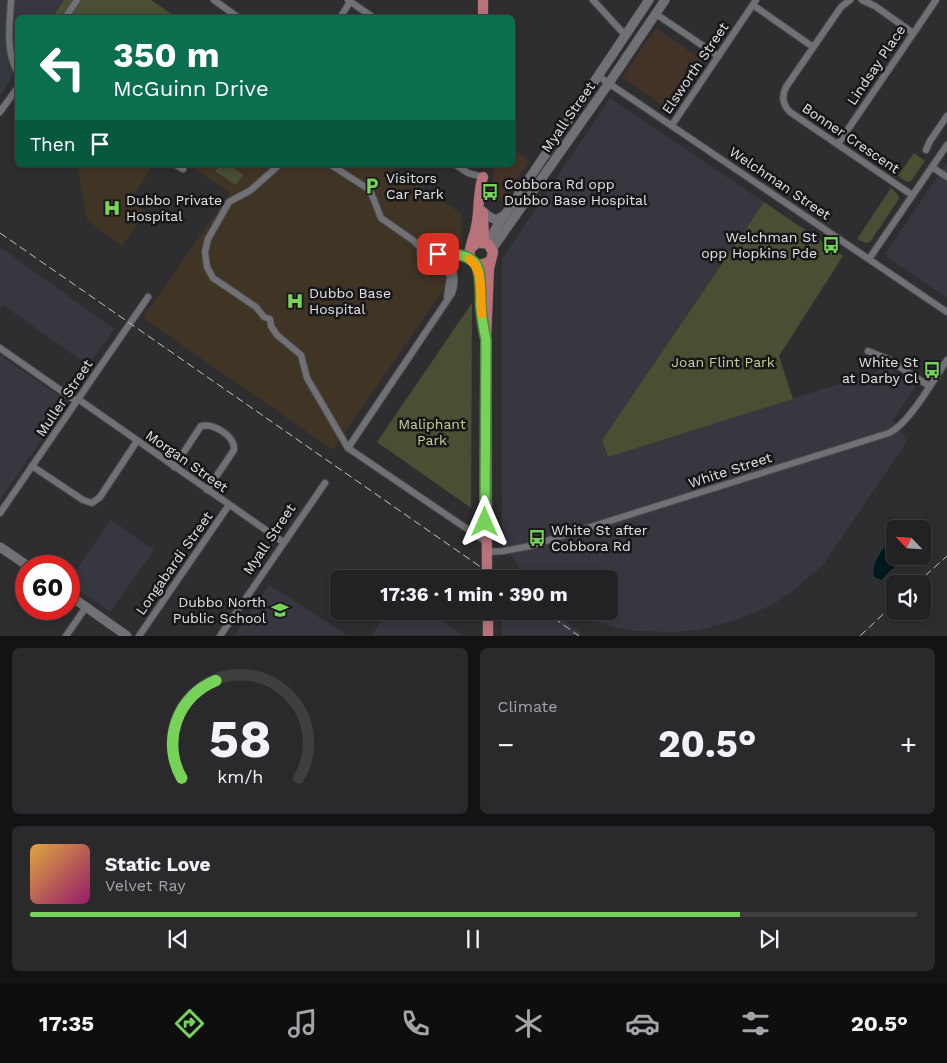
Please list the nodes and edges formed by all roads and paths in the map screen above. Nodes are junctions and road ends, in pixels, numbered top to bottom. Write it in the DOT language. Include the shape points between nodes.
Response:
graph roads {
  1 [pos="11,0"];
  2 [pos="77,0"];
  3 [pos="214,0"];
  4 [pos="483,0"];
  5 [pos="593,0"];
  6 [pos="649,0"];
  7 [pos="665,0"];
  8 [pos="850,0"];
  9 [pos="862,0"];
  10 [pos="936,0"];
  11 [pos="349,1"];
  12 [pos="754,3"];
  13 [pos="656,14"];
  14 [pos="67,15"];
  15 [pos="235,15"];
  16 [pos="342,15"];
  17 [pos="370,15"];
  18 [pos="483,15"];
  19 [pos="913,33"];
  20 [pos="626,35"];
  21 [pos="813,47"];
  22 [pos="718,56"];
  23 [pos="15,68"];
  24 [pos="598,76"];
  25 [pos="609,83"];
  26 [pos="15,91"];
  27 [pos="0,112"];
  28 [pos="947,116"];
  29 [pos="672,125"];
  30 [pos="838,144"];
  31 [pos="947,145"];
  32 [pos="926,150"];
  33 [pos="180,167"];
  34 [pos="277,167"];
  35 [pos="334,167"];
  36 [pos="459,167"];
  37 [pos="483,167"];
  38 [pos="932,167"];
  39 [pos="183,169"];
  40 [pos="483,177"];
  41 [pos="947,177"];
  42 [pos="912,195"];
  43 [pos="483,211"];
  44 [pos="507,213"];
  45 [pos="488,245"];
  46 [pos="452,254"];
  47 [pos="472,255"];
  48 [pos="869,259"];
  49 [pos="490,261"];
  50 [pos="148,297"];
  51 [pos="947,312"];
  52 [pos="486,340"];
  53 [pos="0,348"];
  54 [pos="868,351"];
  55 [pos="947,360"];
  56 [pos="929,386"];
  57 [pos="77,400"];
  58 [pos="137,441"];
  59 [pos="348,448"];
  60 [pos="32,466"];
  61 [pos="174,467"];
  62 [pos="325,483"];
  63 [pos="207,490"];
  64 [pos="229,505"];
  65 [pos="0,513"];
  66 [pos="485,541"];
  67 [pos="283,542"];
  68 [pos="0,547"];
  69 [pos="486,552"];
  70 [pos="15,557"];
  71 [pos="487,570"];
  72 [pos="80,603"];
  73 [pos="86,607"];
  74 [pos="488,620"];
  75 [pos="66,636"];
  76 [pos="127,636"];
  77 [pos="140,636"];
  78 [pos="220,636"];
  79 [pos="488,636"];
  1 -- 23 [label="street" via="9,27"];
  2 -- 14 [label="street"];
  3 -- 15 [label="street"];
  4 -- 18 [label="main road"];
  5 -- 20 [label="street"];
  6 -- 20 [label="street, Myall Street"];
  7 -- 13 [label="street, Myall Street"];
  8 -- 21 [label="street, Bonner Crescent" via="841,6"];
  9 -- 19 [label="street"];
  10 -- 19 [label="street, Lindsay Place"];
  11 -- 16 [label="street"];
  11 -- 17 [label="street"];
  12 -- 21 [label="street"];
  12 -- 22 [label="street, Elsworth Street"];
  13 -- 22 [label="street"];
  13 -- 25 [label="street, Myall Street"];
  19 -- 30 [label="street, Lindsay Place"];
  20 -- 24 [label="street, Myall Street"];
  21 -- 30 [label="street, Bonner Crescent" via="783,93 784,104 790,112"];
  22 -- 29 [label="street, Elsworth Street"];
  24 -- 25 [label="street, Welchman Street"];
  24 -- 44 [label="street, Myall Street"];
  25 -- 29 [label="street, Welchman Street"];
  25 -- 45 [label="street, Myall Street"];
  26 -- 27 [label="street"];
  28 -- 32 [label="street"];
  29 -- 48 [label="street, Welchman Street"];
  30 -- 42 [label="street, Bonner Crescent"];
  31 -- 38 [label="street"];
  33 -- 39 [label="street"];
  34 -- 59 [label="street" via="251,190 229,202 208,238 205,252 207,267 217,282 270,319 277,335 301,355 307,378"];
  35 -- 46 [label="street" via="370,190 380,218 414,241 424,258 430,254"];
  36 -- 40 [label="street" via="468,174"];
  37 -- 40 [label="main road"];
  38 -- 41 [label="street"];
  38 -- 42 [label="street"];
  40 -- 43 [label="main road"];
  40 -- 47 [label="main road"];
  42 -- 48 [label="street"];
  43 -- 44 [label="street" via="496,220"];
  43 -- 45 [label="main road"];
  44 -- 45 [label="street, Myall Street"];
  45 -- 47 [label="main road" via="478,242"];
  45 -- 49 [label="main road" via="492,256"];
  46 -- 47 [label="street"];
  46 -- 59 [label="street" via="447,262 450,277 447,300"];
  47 -- 49 [label="main road" via="484,265"];
  47 -- 52 [label="main road" via="479,275"];
  48 -- 51 [label="street, Welchman Street"];
  49 -- 52 [label="main road"];
  50 -- 57 [label="street, Muller Street"];
  52 -- 66 [label="main road"];
  53 -- 57 [label="street, Morgan Street"];
  54 -- 56 [label="street" via="888,359"];
  55 -- 56 [label="street, White Street"];
  56 -- 69 [label="street, White Street" via="901,425 889,433 530,546"];
  57 -- 58 [label="street, Morgan Street"];
  57 -- 60 [label="street, Muller Street"];
  58 -- 60 [label="street" via="100,497 92,503"];
  58 -- 61 [label="street, Morgan Street"];
  59 -- 66 [label="street"];
  60 -- 65 [label="street, Muller Street"];
  61 -- 63 [label="street, Morgan Street"];
  61 -- 63 [label="street" via="201,426 216,428 235,445"];
  62 -- 67 [label="street, Myall Street"];
  63 -- 64 [label="street, Morgan Street"];
  64 -- 67 [label="street, Morgan Street"];
  64 -- 77 [label="street, Longabardi Street"];
  66 -- 69 [label="main road"];
  67 -- 78 [label="street, Myall Street"];
  68 -- 70 [label="street"];
  69 -- 71 [label="main road"];
  72 -- 73 [label="street"];
  73 -- 75 [label="street"];
  73 -- 76 [label="street"];
  74 -- 79 [label="main road"];
}
